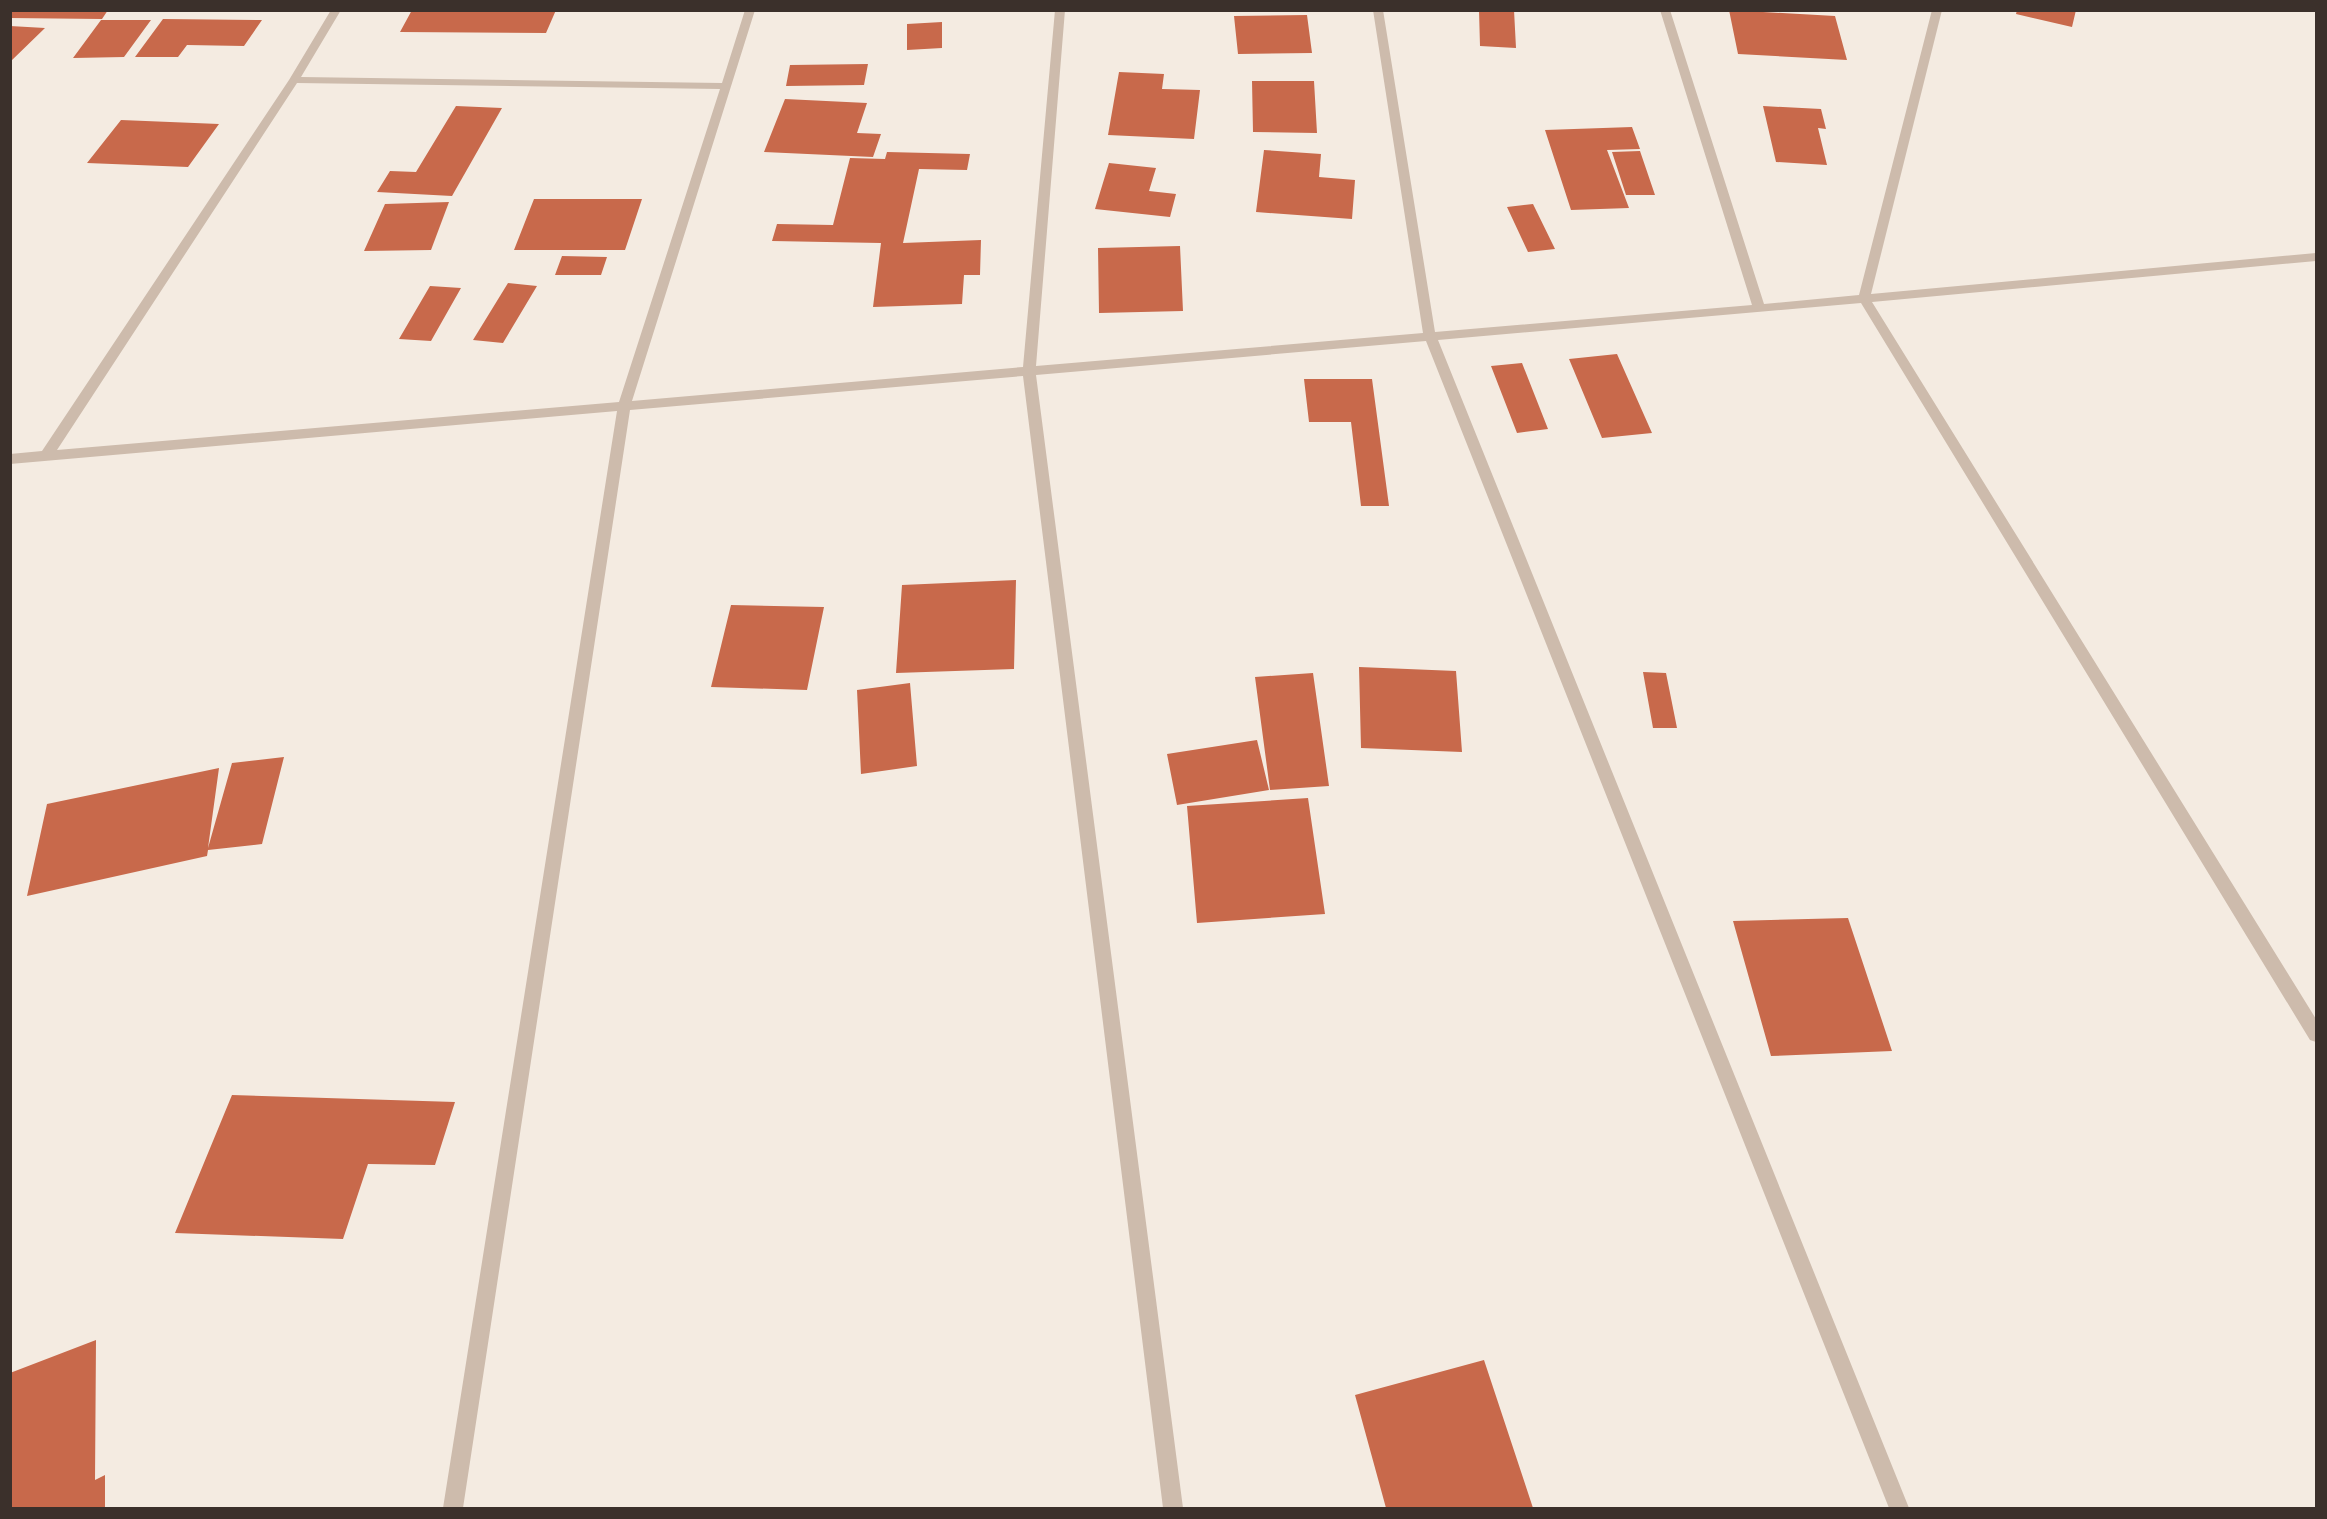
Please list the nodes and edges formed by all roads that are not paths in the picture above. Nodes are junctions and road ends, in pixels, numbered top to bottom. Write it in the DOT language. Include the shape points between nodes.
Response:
graph roads {
  1 [pos="336,10"];
  2 [pos="750,10"];
  3 [pos="1060,10"];
  4 [pos="1378,10"];
  5 [pos="1665,10"];
  6 [pos="1937,10"];
  7 [pos="294,80"];
  8 [pos="726,86"];
  9 [pos="2316,257"];
  10 [pos="1864,298"];
  11 [pos="1759,308"];
  12 [pos="1430,336"];
  13 [pos="1029,371"];
  14 [pos="624,406"];
  15 [pos="46,456"];
  16 [pos="10,459"];
  17 [pos="2316,1034"];
  18 [pos="453,1509"];
  19 [pos="1173,1509"];
  20 [pos="1899,1509"];
  1 -- 7 [label="street"];
  2 -- 8 [label="street"];
  3 -- 13 [label="street"];
  4 -- 12 [label="street"];
  5 -- 11 [label="street"];
  6 -- 10 [label="street"];
  7 -- 8 [label="street"];
  7 -- 15 [label="street"];
  8 -- 14 [label="street"];
  9 -- 10 [label="street"];
  10 -- 11 [label="street"];
  10 -- 17 [label="street"];
  11 -- 12 [label="street"];
  12 -- 13 [label="street"];
  12 -- 20 [label="street"];
  13 -- 14 [label="street"];
  13 -- 19 [label="street"];
  14 -- 15 [label="street"];
  14 -- 18 [label="street"];
  15 -- 16 [label="street"];
}
